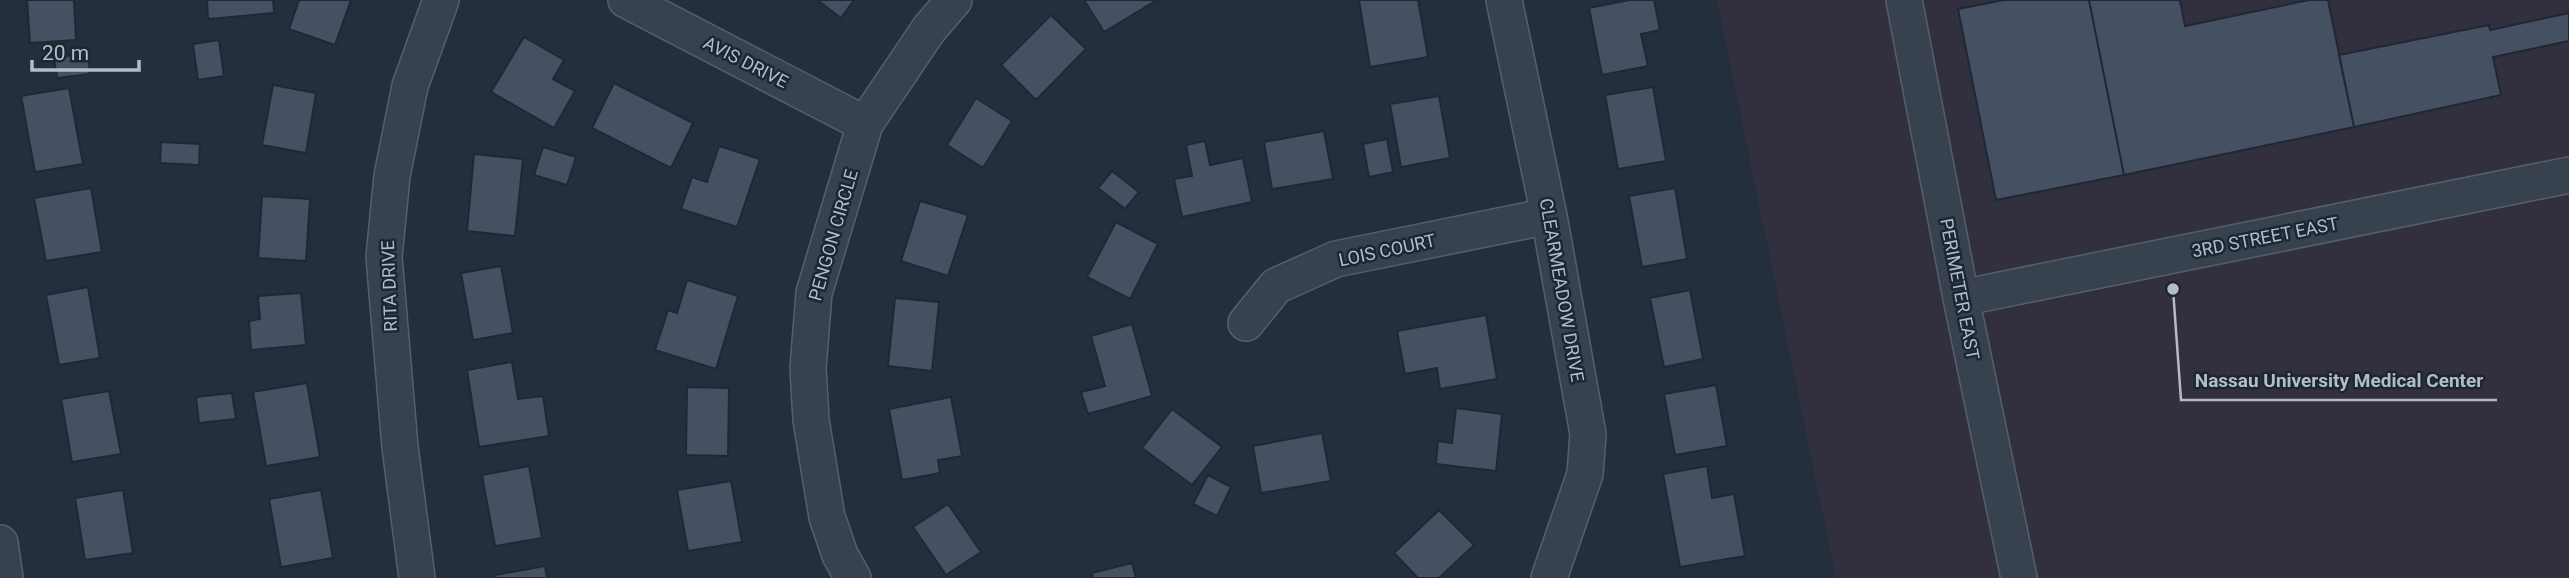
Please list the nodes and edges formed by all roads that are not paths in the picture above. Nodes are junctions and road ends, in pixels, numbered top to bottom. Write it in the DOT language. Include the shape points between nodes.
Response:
graph roads {
  1 [pos="441,0"];
  2 [pos="626,0"];
  3 [pos="954,0"];
  4 [pos="1504,0"];
  5 [pos="1904,0"];
  6 [pos="865,124"];
  7 [pos="2569,176"];
  8 [pos="1549,216"];
  9 [pos="1961,298"];
  10 [pos="1246,323"];
  11 [pos="0,543"];
  12 [pos="5,578"];
  13 [pos="417,578"];
  14 [pos="853,578"];
  15 [pos="1549,578"];
  16 [pos="2019,578"];
  1 -- 13 [label="street, RITA DRIVE" via="410,86 392,176 384,257 400,447"];
  2 -- 6 [label="street, AVIS DRIVE"];
  3 -- 6 [label="street, PENGON CIRCLE"];
  4 -- 8 [label="street, CLEARMEADOW DRIVE"];
  5 -- 9 [label="street, PERIMETER EAST"];
  6 -- 14 [label="street, PENGON CIRCLE" via="814,293 808,368 811,421 827,517"];
  7 -- 9 [label="street, 3RD STREET EAST"];
  8 -- 10 [label="street, LOIS COURT" via="1336,260 1276,286"];
  8 -- 15 [label="street, CLEARMEADOW DRIVE" via="1588,434 1585,474"];
  9 -- 16 [label="street, PERIMETER EAST"];
  11 -- 12 [label="street"];
}
